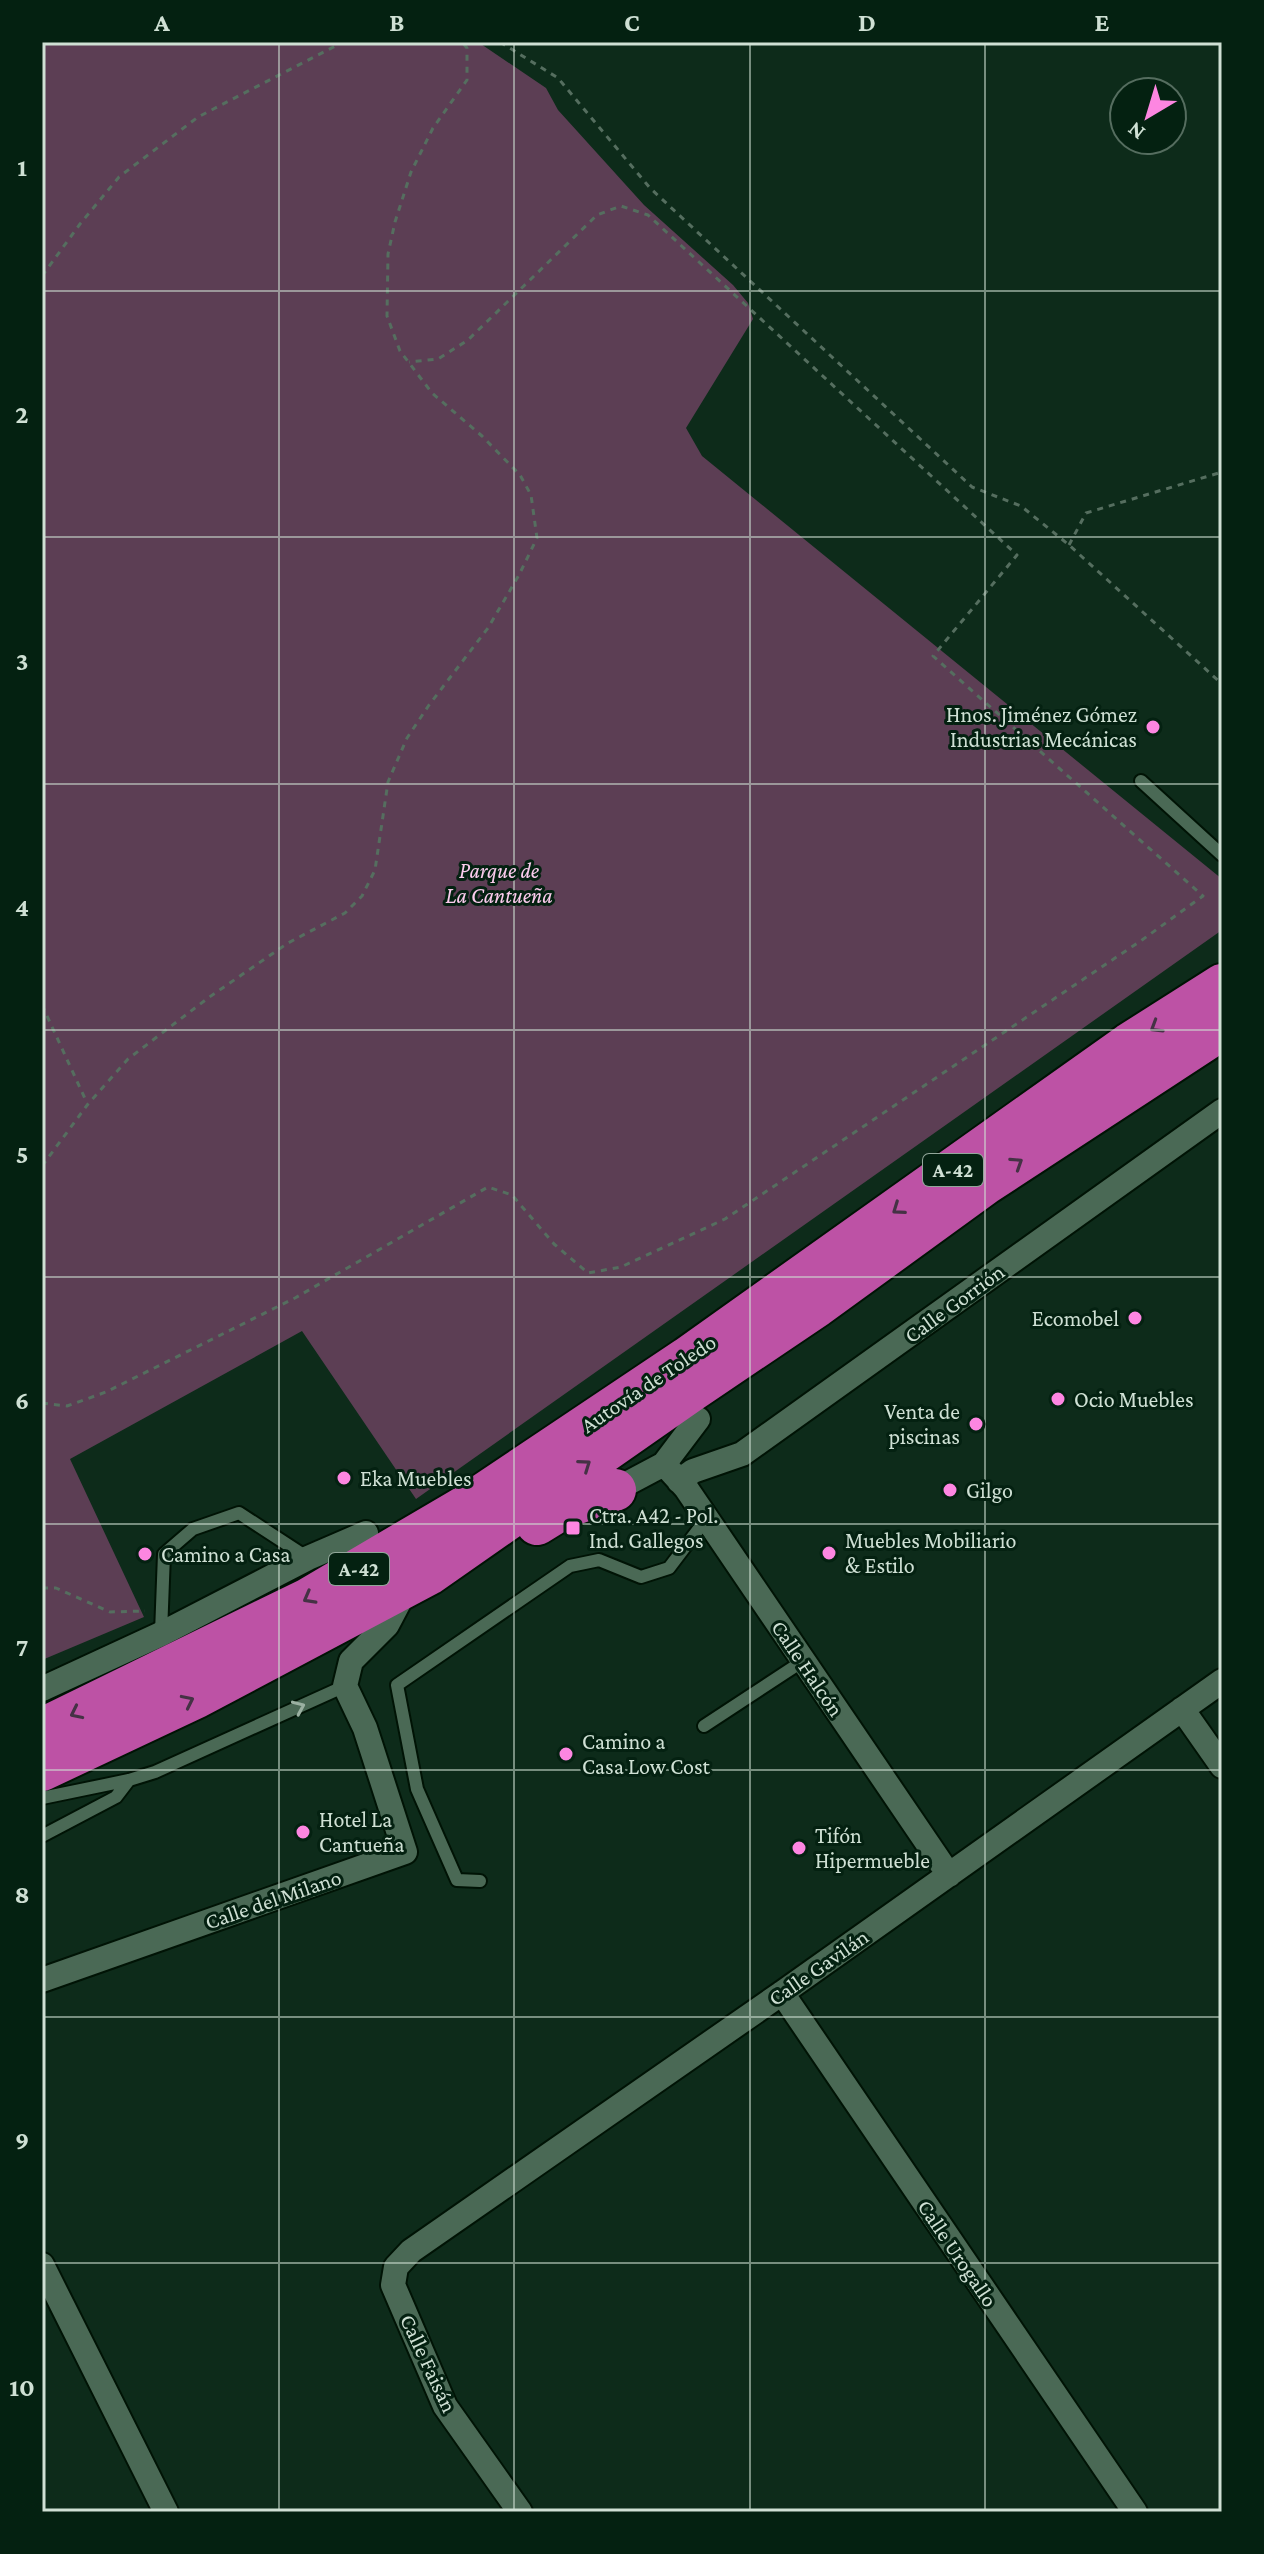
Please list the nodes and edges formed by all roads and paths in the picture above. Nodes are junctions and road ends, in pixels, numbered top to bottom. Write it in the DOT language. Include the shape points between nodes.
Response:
graph roads {
  1 [pos="343,42"];
  2 [pos="462,42"];
  3 [pos="500,42"];
  4 [pos="42,276"];
  5 [pos="409,362"];
  6 [pos="1222,472"];
  7 [pos="1069,545"];
  8 [pos="1222,684"];
  9 [pos="1141,781"];
  10 [pos="1222,855"];
  11 [pos="1222,985"];
  12 [pos="42,1005"];
  13 [pos="1222,1029"];
  14 [pos="88,1104"];
  15 [pos="1222,1111"];
  16 [pos="42,1166"];
  17 [pos="817,1306"];
  18 [pos="659,1377"];
  19 [pos="42,1403"];
  20 [pos="698,1419"];
  21 [pos="672,1472"];
  22 [pos="615,1490"];
  23 [pos="707,1518"];
  24 [pos="366,1533"];
  25 [pos="308,1558"];
  26 [pos="418,1580"];
  27 [pos="42,1588"];
  28 [pos="161,1622"];
  29 [pos="803,1661"];
  30 [pos="1222,1681"];
  31 [pos="345,1686"];
  32 [pos="42,1689"];
  33 [pos="1182,1709"];
  34 [pos="704,1726"];
  35 [pos="42,1729"];
  36 [pos="1222,1766"];
  37 [pos="42,1770"];
  38 [pos="129,1780"];
  39 [pos="42,1798"];
  40 [pos="42,1836"];
  41 [pos="949,1875"];
  42 [pos="480,1881"];
  43 [pos="42,1980"];
  44 [pos="782,1993"];
  45 [pos="411,2251"];
  46 [pos="42,2265"];
  47 [pos="166,2512"];
  48 [pos="520,2512"];
  49 [pos="1135,2512"];
  1 -- 4 [label="path" via="198,117 119,177"];
  2 -- 5 [label="path" via="467,48 467,80 433,128 411,172 388,254 387,316"];
  3 -- 7 [label="path" via="558,78 650,188 972,487 1021,506"];
  5 -- 14 [label="path" via="432,393 520,475 531,495 537,538 488,628 407,738 388,782 375,870 362,896 345,913 288,943 208,998 128,1059"];
  5 -- 19 [label="path" via="438,359 468,340 597,215 621,206 648,215 1017,555 933,656 1203,896 725,1219 621,1267 588,1273 554,1244 512,1195 488,1187 295,1298 118,1387 67,1406"];
  6 -- 7 [label="path" via="1086,513"];
  7 -- 8 [label="path"];
  9 -- 10 [label="lane"];
  11 -- 18 [label="highway, Autovía de Toledo / A-42, one-way" via="1129,1044"];
  12 -- 14 [label="path"];
  17 -- 13 [label="highway, Autovía de Toledo / A-42, one-way" via="985,1184"];
  14 -- 16 [label="path"];
  15 -- 21 [label="street, Calle Gorrión" via="742,1454 693,1471"];
  17 -- 20 [label="highway"];
  26 -- 17 [label="highway, Autovía de Toledo / A-42, one-way"];
  18 -- 24 [label="highway" via="598,1398 454,1489"];
  18 -- 35 [label="highway, Autovía de Toledo / A-42, one-way" via="466,1506 308,1599"];
  20 -- 21 [label="street"];
  21 -- 22 [label="street, Calle Gorrión"];
  21 -- 23 [label="street, Calle Halcón"];
  22 -- 26 [label="highway" via="563,1508 470,1566"];
  23 -- 29 [label="street, Calle Halcón"];
  23 -- 42 [label="lane" via="669,1568 641,1577 599,1560 570,1566 397,1685 417,1789 457,1880"];
  24 -- 25 [label="street"];
  25 -- 28 [label="street"];
  25 -- 28 [label="lane" via="239,1513 193,1529 164,1554"];
  26 -- 31 [label="street" via="387,1625 351,1661"];
  37 -- 26 [label="highway, Autovía de Toledo / A-42, one-way" via="197,1697"];
  27 -- 28 [label="path" via="56,1588 110,1612"];
  28 -- 32 [label="street"];
  29 -- 34 [label="lane"];
  29 -- 41 [label="street, Calle Halcón"];
  30 -- 33 [label="street, Calle Gavilán"];
  38 -- 31 [label="lane, one-way"];
  31 -- 43 [label="street, Calle del Milano" via="365,1728 405,1852"];
  33 -- 36 [label="street"];
  33 -- 41 [label="street, Calle Gavilán"];
  38 -- 39 [label="lane"];
  38 -- 40 [label="lane" via="116,1797"];
  41 -- 44 [label="street, Calle Gavilán"];
  44 -- 45 [label="street, Calle Gavilán"];
  44 -- 49 [label="street, Calle Urogallo"];
  45 -- 48 [label="street, Calle Faisán" via="396,2267 393,2285 445,2406"];
  46 -- 47 [label="street"];
}
